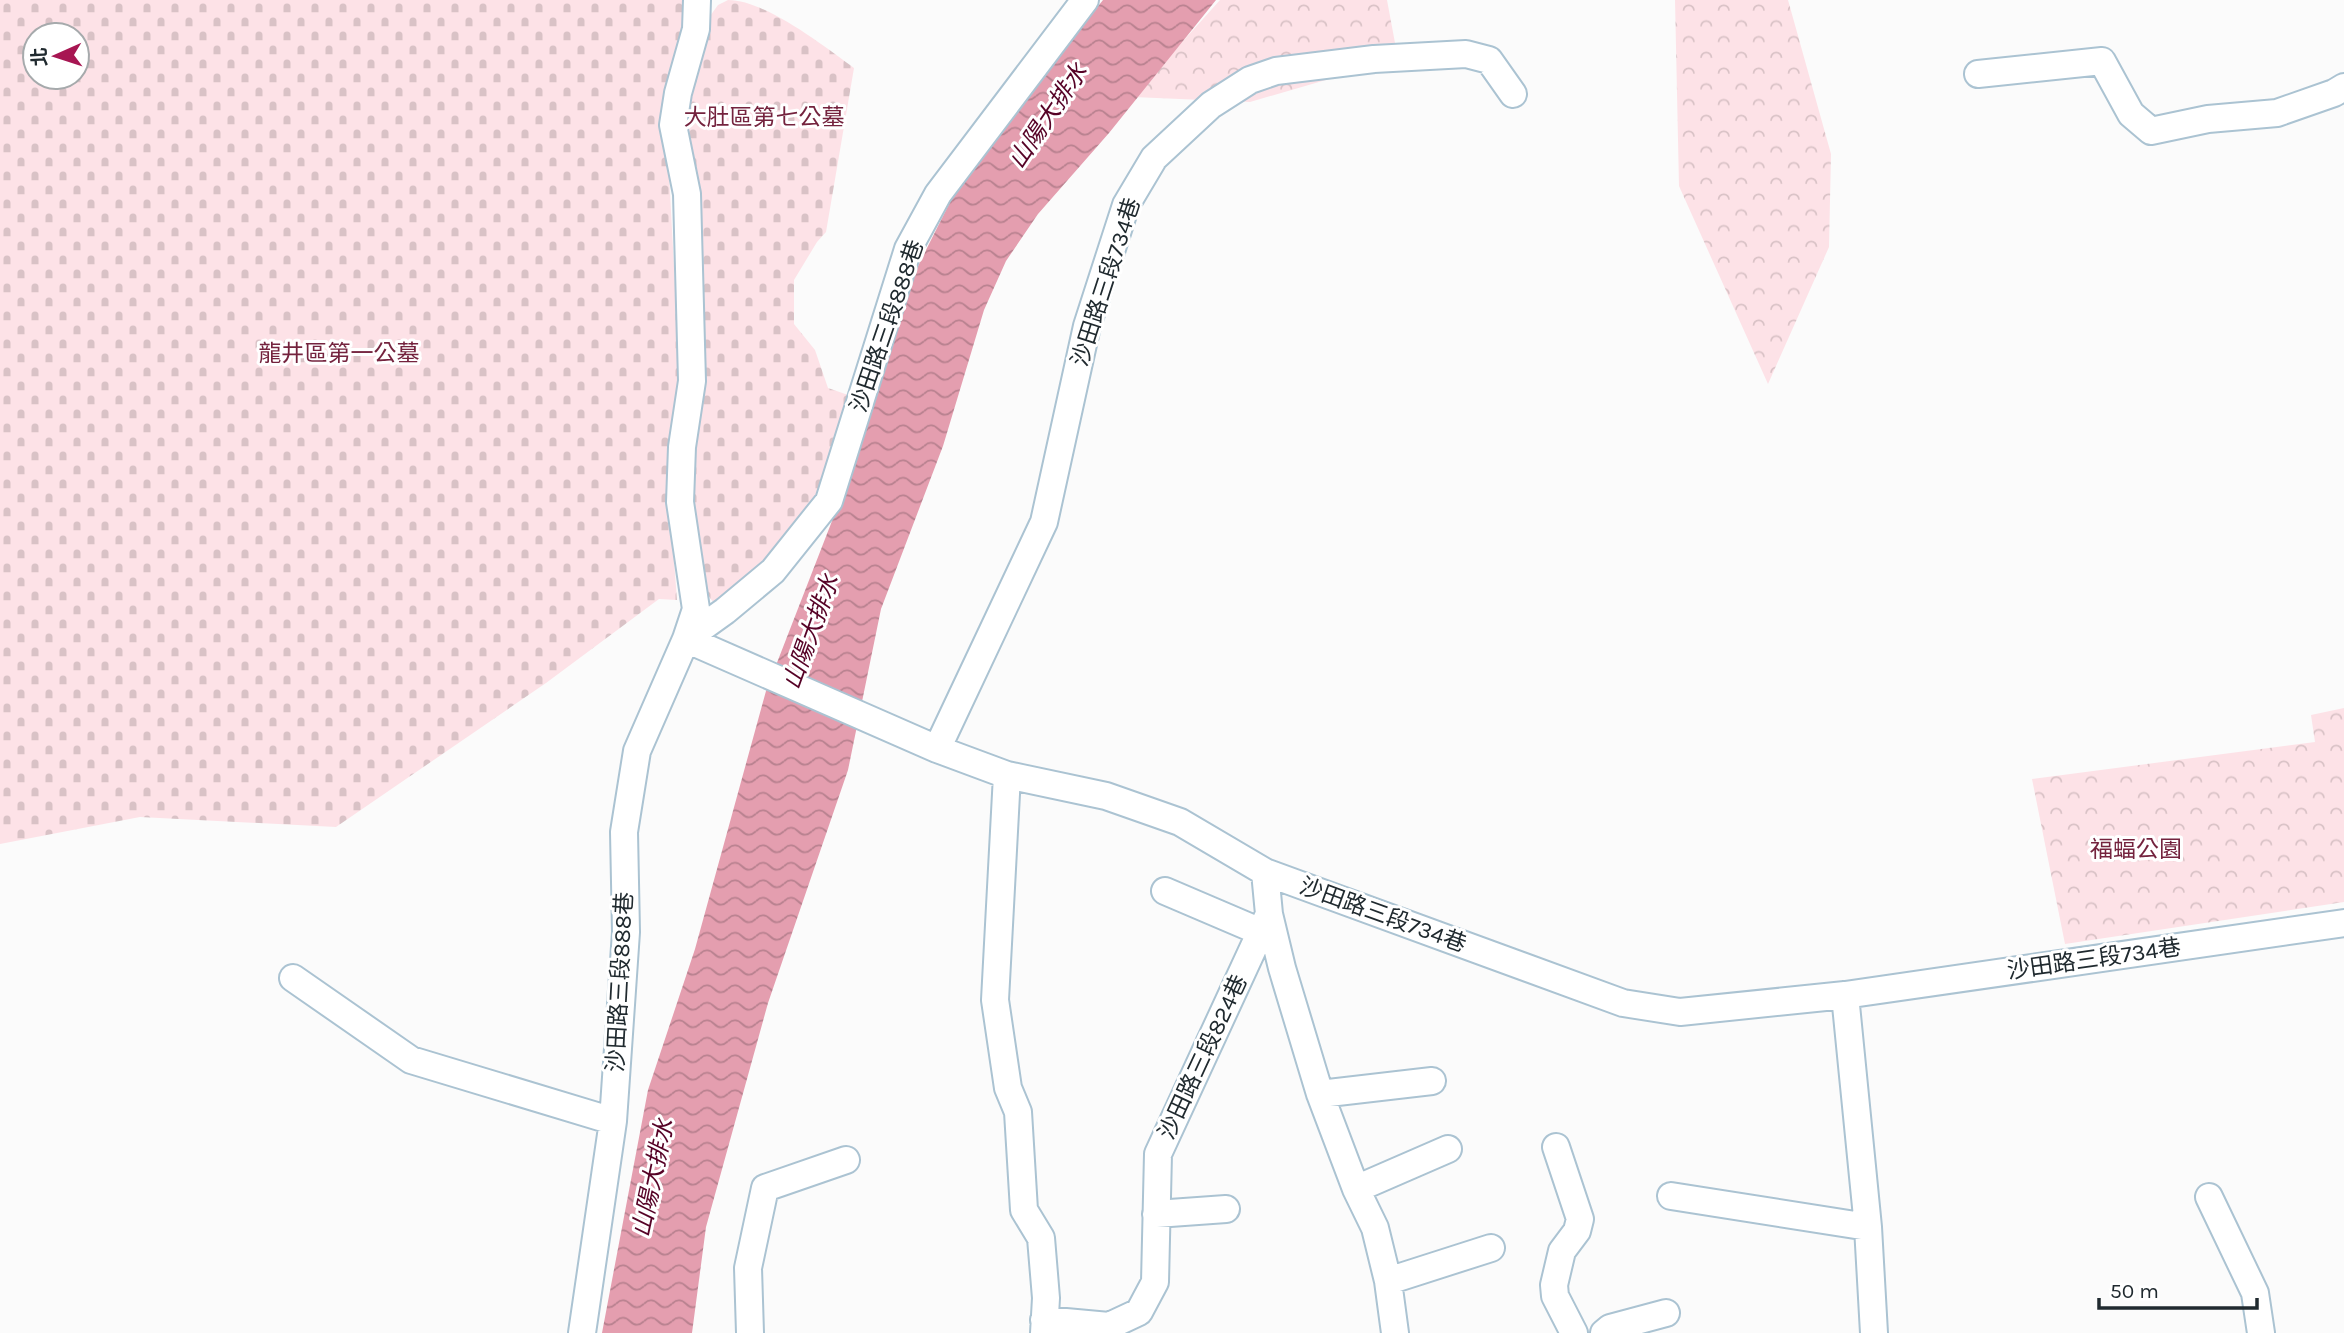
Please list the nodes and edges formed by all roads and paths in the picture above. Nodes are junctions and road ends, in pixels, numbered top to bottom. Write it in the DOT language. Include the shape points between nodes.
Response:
graph roads {
  1 [pos="697,0"];
  2 [pos="1085,0"];
  3 [pos="1978,74"];
  4 [pos="2344,87"];
  5 [pos="1513,94"];
  6 [pos="686,639"];
  7 [pos="937,749"];
  8 [pos="1007,775"];
  9 [pos="1265,872"];
  10 [pos="1166,891"];
  11 [pos="1265,923"];
  12 [pos="2344,923"];
  13 [pos="293,978"];
  14 [pos="1845,995"];
  15 [pos="1432,1081"];
  16 [pos="1320,1094"];
  17 [pos="613,1121"];
  18 [pos="1556,1147"];
  19 [pos="1448,1149"];
  20 [pos="846,1160"];
  21 [pos="1356,1189"];
  22 [pos="1671,1196"];
  23 [pos="2209,1197"];
  24 [pos="1226,1209"];
  25 [pos="1156,1214"];
  26 [pos="1868,1227"];
  27 [pos="1492,1248"];
  28 [pos="1388,1281"];
  29 [pos="1666,1313"];
  30 [pos="1044,1326"];
  31 [pos="582,1333"];
  32 [pos="750,1333"];
  33 [pos="1395,1333"];
  34 [pos="1574,1333"];
  35 [pos="1604,1333"];
  36 [pos="1874,1333"];
  37 [pos="2261,1333"];
  1 -- 6 [label="street" via="696,29 673,125 687,194 692,381 680,502 696,609"];
  2 -- 6 [label="street, 沙田路三段888巷" via="938,194 908,249 829,501 772,571"];
  3 -- 4 [label="street" via="2102,61 2131,114 2151,131 2208,119 2277,113"];
  5 -- 7 [label="street, 沙田路三段734巷" via="1489,60 1466,54 1276,71 1250,80 1211,105 1154,158 1126,205 1087,326 1044,522"];
  6 -- 7 [label="street, 沙田路三段734巷"];
  6 -- 17 [label="street, 沙田路三段888巷" via="637,751 624,832 626,932"];
  7 -- 8 [label="street, 沙田路三段734巷"];
  8 -- 9 [label="street, 沙田路三段734巷" via="1106,796 1180,822"];
  8 -- 30 [label="street" via="995,1000 1008,1088 1018,1112 1024,1210 1041,1238"];
  9 -- 11 [label="street, 沙田路三段824巷"];
  9 -- 14 [label="street, 沙田路三段734巷" via="1623,1003 1680,1012"];
  10 -- 11 [label="street"];
  11 -- 16 [label="street, 沙田路三段824巷"];
  11 -- 25 [label="street, 沙田路三段824巷" via="1158,1154"];
  12 -- 14 [label="street, 沙田路三段734巷"];
  13 -- 17 [label="street" via="411,1060"];
  14 -- 26 [label="street"];
  15 -- 16 [label="street"];
  16 -- 21 [label="street, 沙田路三段824巷"];
  17 -- 31 [label="street, 沙田路三段888巷"];
  18 -- 34 [label="street" via="1580,1219 1562,1251 1554,1285"];
  19 -- 21 [label="street"];
  20 -- 32 [label="street" via="765,1188 748,1268"];
  21 -- 28 [label="street, 沙田路三段824巷" via="1375,1228"];
  22 -- 26 [label="street"];
  23 -- 37 [label="street" via="2255,1293"];
  24 -- 25 [label="street"];
  25 -- 30 [label="street, 沙田路三段824巷" via="1155,1282 1139,1312 1109,1326"];
  26 -- 36 [label="street"];
  27 -- 28 [label="street"];
  28 -- 33 [label="street, 沙田路三段824巷"];
  29 -- 35 [label="street"];
}
